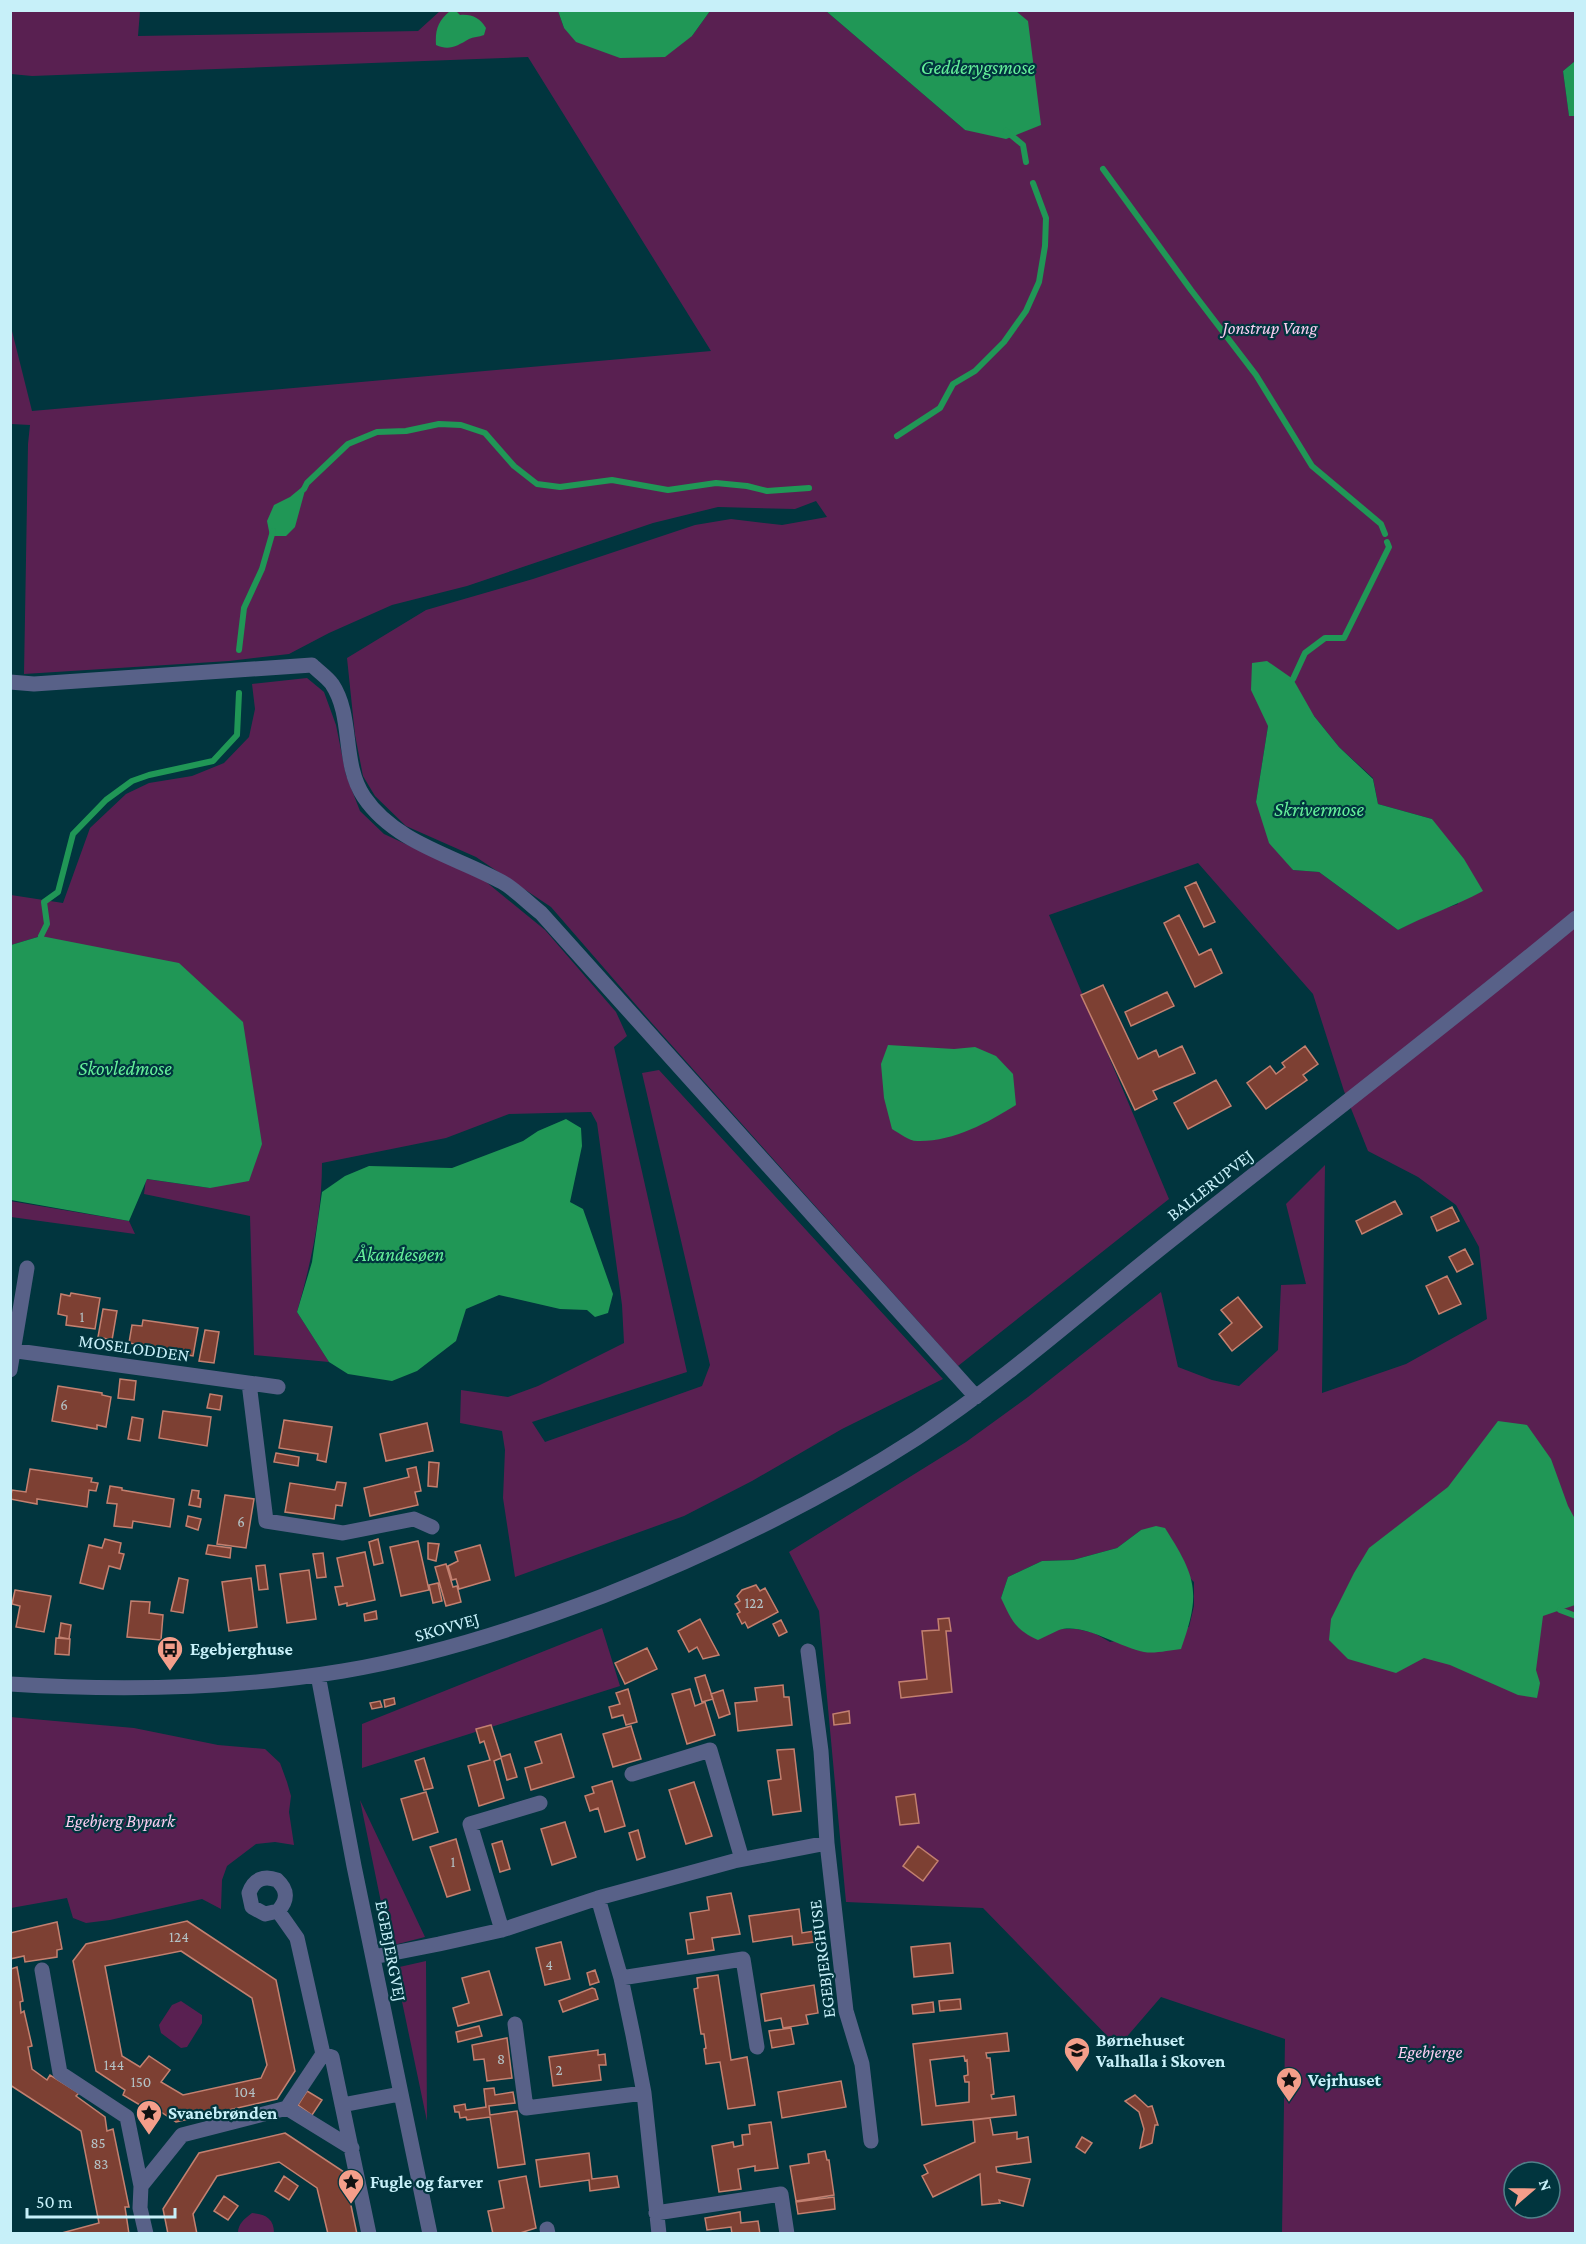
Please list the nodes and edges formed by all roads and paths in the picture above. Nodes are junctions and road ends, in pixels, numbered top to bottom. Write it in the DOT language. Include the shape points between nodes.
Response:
graph roads {
  1 [pos="10,682"];
  2 [pos="1575,918"];
  3 [pos="27,1268"];
  4 [pos="12,1350"];
  5 [pos="10,1370"];
  6 [pos="249,1383"];
  7 [pos="278,1387"];
  8 [pos="976,1397"];
  9 [pos="860,1472"];
  10 [pos="432,1527"];
  11 [pos="808,1651"];
  12 [pos="318,1675"];
  13 [pos="10,1684"];
  14 [pos="632,1774"];
  15 [pos="540,1803"];
  16 [pos="827,1843"];
  17 [pos="742,1859"];
  18 [pos="598,1898"];
  19 [pos="278,1911"];
  20 [pos="502,1930"];
  21 [pos="373,1957"];
  22 [pos="42,1970"];
  23 [pos="621,1978"];
  24 [pos="515,2024"];
  25 [pos="757,2047"];
  26 [pos="323,2054"];
  27 [pos="644,2093"];
  28 [pos="400,2094"];
  29 [pos="342,2105"];
  30 [pos="287,2108"];
  31 [pos="871,2140"];
  32 [pos="352,2148"];
  33 [pos="141,2186"];
  34 [pos="656,2213"];
  35 [pos="146,2234"];
  36 [pos="369,2234"];
  37 [pos="430,2234"];
  38 [pos="659,2234"];
  39 [pos="787,2234"];
  1 -- 8 [label="street" via="34,684 312,665 331,683 341,703 352,771 377,813 399,832 503,883 541,913"];
  2 -- 8 [label="street, BALLERUPVEJ"];
  3 -- 4 [label="street"];
  4 -- 5 [label="street"];
  4 -- 6 [label="street, MOSELODDEN"];
  6 -- 7 [label="street, MOSELODDEN"];
  6 -- 10 [label="street" via="266,1521 343,1533 414,1519"];
  8 -- 9 [label="street, BALLERUPVEJ"];
  9 -- 12 [label="street, SKOVVEJ" via="767,1524 671,1569 546,1618 402,1660"];
  11 -- 16 [label="street, EGEBJERGHUSE" via="821,1751"];
  12 -- 13 [label="street, SKOVVEJ" via="187,1687 68,1688"];
  12 -- 21 [label="street, EGEBJERGVEJ"];
  14 -- 17 [label="street" via="710,1750"];
  15 -- 20 [label="street" via="471,1824"];
  16 -- 17 [label="street"];
  16 -- 31 [label="street, EGEBJERGHUSE" via="846,2011 862,2064"];
  17 -- 18 [label="street"];
  18 -- 20 [label="street"];
  18 -- 23 [label="street"];
  19 -- 26 [label="street" via="297,1938"];
  20 -- 21 [label="street"];
  21 -- 28 [label="street, EGEBJERGVEJ"];
  22 -- 33 [label="street" via="60,2073 127,2117"];
  23 -- 25 [label="street" via="743,1959"];
  23 -- 27 [label="street"];
  24 -- 27 [label="street" via="526,2108"];
  26 -- 29 [label="street" via="332,2057"];
  26 -- 30 [label="street"];
  27 -- 34 [label="street"];
  28 -- 29 [label="street"];
  28 -- 37 [label="street, EGEBJERGVEJ"];
  29 -- 32 [label="street"];
  30 -- 32 [label="street"];
  30 -- 33 [label="street" via="182,2135"];
  32 -- 36 [label="street"];
  33 -- 35 [label="street" via="140,2208"];
  34 -- 38 [label="street"];
  34 -- 39 [label="street" via="781,2194"];
}
